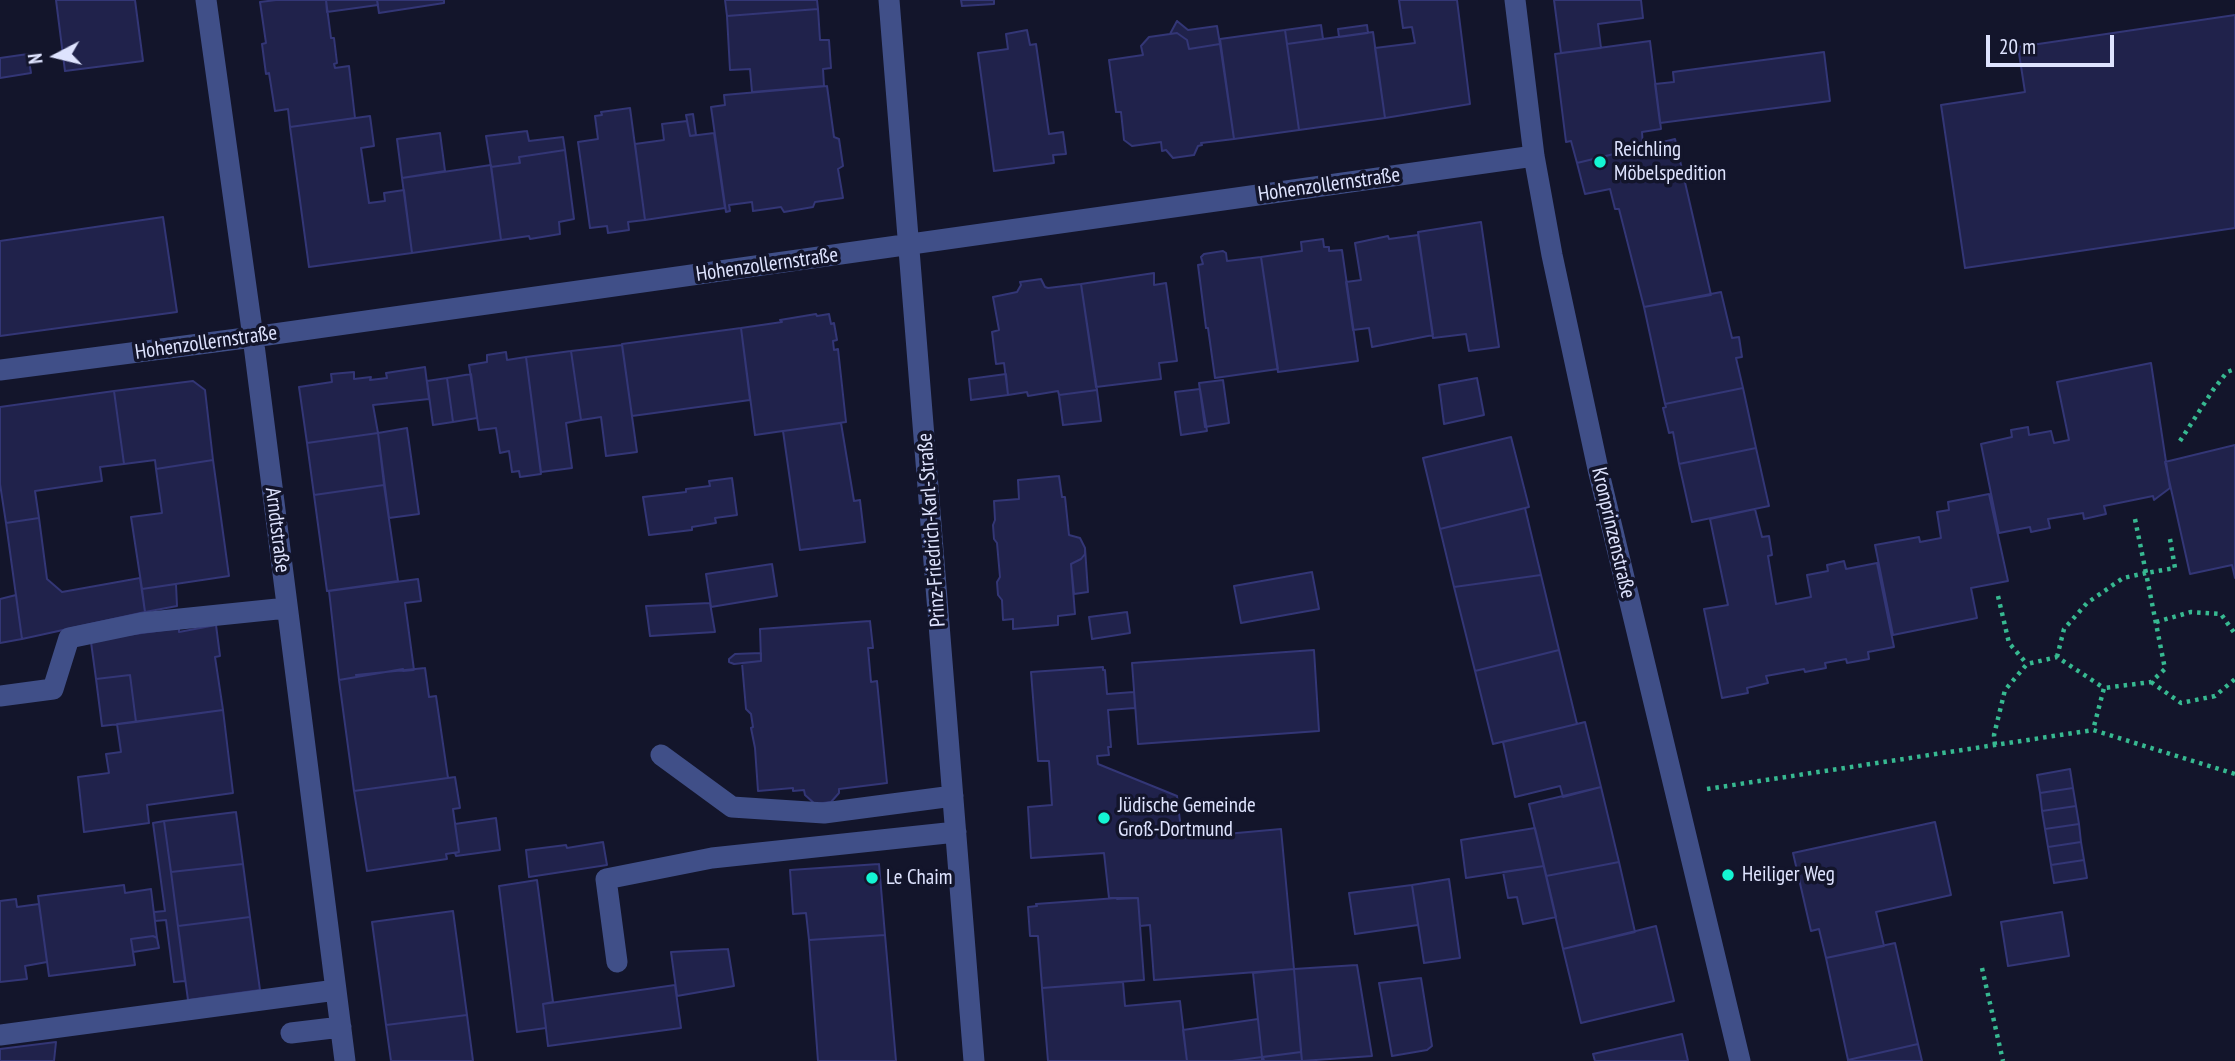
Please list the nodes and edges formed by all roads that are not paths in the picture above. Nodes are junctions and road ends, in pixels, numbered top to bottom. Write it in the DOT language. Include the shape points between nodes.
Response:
graph roads {
  1 [pos="206,0"];
  2 [pos="890,0"];
  3 [pos="1515,0"];
  4 [pos="1534,156"];
  5 [pos="910,244"];
  6 [pos="253,337"];
  7 [pos="0,370"];
  8 [pos="287,608"];
  9 [pos="0,696"];
  10 [pos="661,755"];
  11 [pos="953,796"];
  12 [pos="956,832"];
  13 [pos="617,962"];
  14 [pos="336,990"];
  15 [pos="341,1027"];
  16 [pos="291,1033"];
  17 [pos="0,1035"];
  18 [pos="345,1061"];
  19 [pos="974,1061"];
  20 [pos="1740,1061"];
  1 -- 6 [label="street, Arndtstraße"];
  2 -- 5 [label="street, Prinz-Friedrich-Karl-Straße"];
  3 -- 4 [label="street, Kronprinzenstraße"];
  4 -- 5 [label="street, Hohenzollernstraße"];
  4 -- 20 [label="street, Kronprinzenstraße" via="1598,469"];
  5 -- 6 [label="street, Hohenzollernstraße"];
  5 -- 11 [label="street, Prinz-Friedrich-Karl-Straße"];
  6 -- 7 [label="street, Hohenzollernstraße"];
  6 -- 8 [label="street, Arndtstraße"];
  8 -- 9 [label="street" via="141,623 69,638 52,689"];
  8 -- 14 [label="street, Arndtstraße"];
  10 -- 11 [label="street" via="732,807 824,813"];
  11 -- 12 [label="street, Prinz-Friedrich-Karl-Straße"];
  12 -- 13 [label="street" via="712,858 606,879"];
  12 -- 19 [label="street, Prinz-Friedrich-Karl-Straße"];
  14 -- 15 [label="street, Arndtstraße"];
  14 -- 17 [label="street"];
  15 -- 16 [label="street"];
  15 -- 18 [label="street, Arndtstraße"];
}
